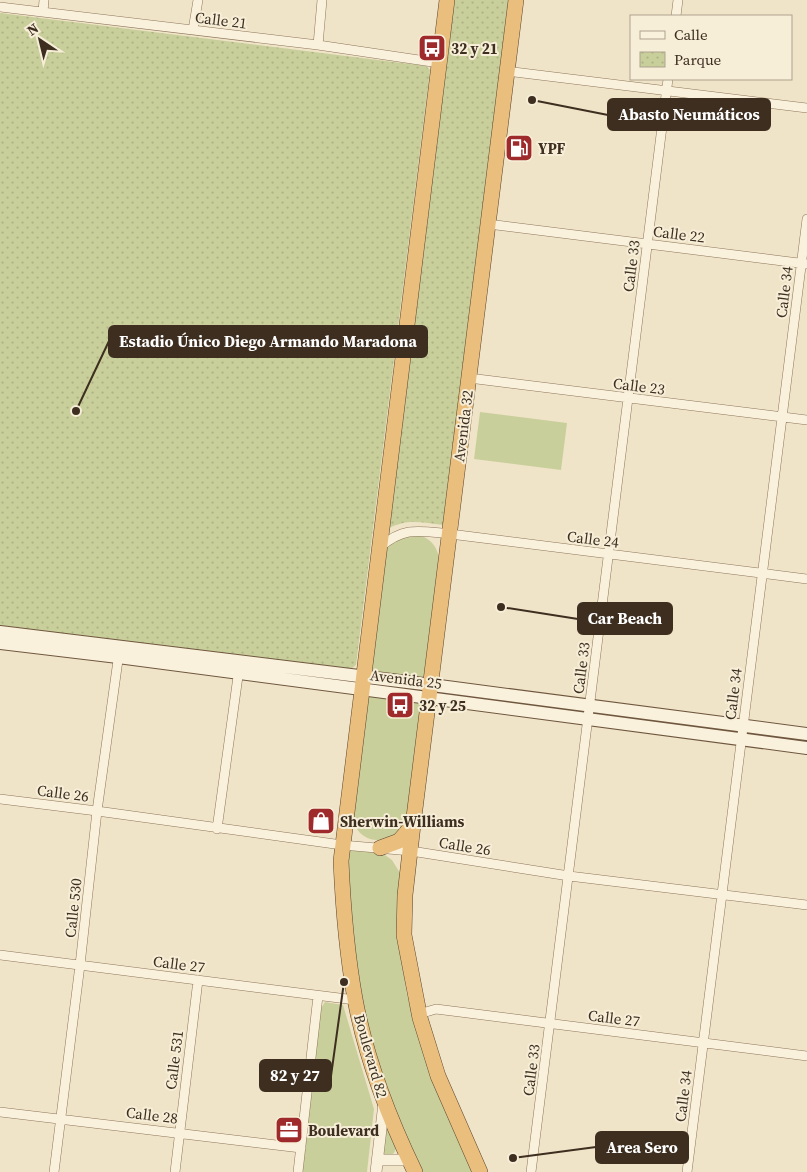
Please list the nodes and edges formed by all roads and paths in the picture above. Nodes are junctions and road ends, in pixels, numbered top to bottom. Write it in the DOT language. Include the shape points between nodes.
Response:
graph roads {
  1 [pos="44,0"];
  2 [pos="198,0"];
  3 [pos="322,0"];
  4 [pos="447,0"];
  5 [pos="516,0"];
  6 [pos="678,0"];
  7 [pos="0,7"];
  8 [pos="43,12"];
  9 [pos="676,15"];
  10 [pos="193,30"];
  11 [pos="318,45"];
  12 [pos="439,63"];
  13 [pos="506,71"];
  14 [pos="668,80"];
  15 [pos="667,91"];
  16 [pos="807,108"];
  17 [pos="807,219"];
  18 [pos="488,224"];
  19 [pos="648,244"];
  20 [pos="804,263"];
  21 [pos="468,378"];
  22 [pos="629,398"];
  23 [pos="782,417"];
  24 [pos="807,420"];
  25 [pos="450,534"];
  26 [pos="379,547"];
  27 [pos="609,555"];
  28 [pos="762,574"];
  29 [pos="807,579"];
  30 [pos="0,632"];
  31 [pos="0,644"];
  32 [pos="119,652"];
  33 [pos="240,667"];
  34 [pos="364,684"];
  35 [pos="431,692"];
  36 [pos="590,706"];
  37 [pos="589,720"];
  38 [pos="743,726"];
  39 [pos="807,734"];
  40 [pos="742,739"];
  41 [pos="807,748"];
  42 [pos="0,799"];
  43 [pos="97,811"];
  44 [pos="413,825"];
  45 [pos="217,829"];
  46 [pos="342,845"];
  47 [pos="380,848"];
  48 [pos="411,851"];
  49 [pos="569,876"];
  50 [pos="722,894"];
  51 [pos="807,904"];
  52 [pos="0,955"];
  53 [pos="80,965"];
  54 [pos="198,980"];
  55 [pos="318,996"];
  56 [pos="355,1000"];
  57 [pos="419,1014"];
  58 [pos="551,1024"];
  59 [pos="704,1044"];
  60 [pos="807,1056"];
  61 [pos="384,1101"];
  62 [pos="0,1112"];
  63 [pos="60,1120"];
  64 [pos="179,1134"];
  65 [pos="301,1148"];
  66 [pos="377,1160"];
  67 [pos="413,1166"];
  68 [pos="54,1172"];
  69 [pos="175,1172"];
  70 [pos="298,1172"];
  71 [pos="376,1172"];
  72 [pos="480,1172"];
  73 [pos="531,1172"];
  74 [pos="687,1172"];
  1 -- 8 [label="street"];
  2 -- 10 [label="street"];
  3 -- 11 [label="street"];
  4 -- 12 [label="highway"];
  5 -- 13 [label="highway, Avenida 32"];
  6 -- 9 [label="street"];
  7 -- 8 [label="street, Calle 21"];
  8 -- 10 [label="street, Calle 21"];
  10 -- 11 [label="street, Calle 21"];
  11 -- 12 [label="street, Calle 21"];
  12 -- 26 [label="highway"];
  13 -- 15 [label="street"];
  13 -- 18 [label="highway, Avenida 32"];
  14 -- 15 [label="street, Calle 33"];
  15 -- 16 [label="street"];
  15 -- 19 [label="street, Calle 33"];
  17 -- 20 [label="street, Calle 34"];
  18 -- 19 [label="street, Calle 22"];
  18 -- 21 [label="highway, Avenida 32"];
  19 -- 20 [label="street, Calle 22"];
  19 -- 22 [label="street, Calle 33"];
  20 -- 23 [label="street, Calle 34"];
  21 -- 22 [label="street, Calle 23"];
  21 -- 25 [label="highway, Avenida 32"];
  22 -- 23 [label="street, Calle 23"];
  22 -- 27 [label="street, Calle 33"];
  23 -- 24 [label="street, Calle 23"];
  23 -- 28 [label="street, Calle 34"];
  25 -- 26 [label="street, Calle 24" via="403,532"];
  25 -- 27 [label="street, Calle 24"];
  25 -- 35 [label="highway, Avenida 32"];
  26 -- 34 [label="highway"];
  27 -- 28 [label="street, Calle 24"];
  27 -- 36 [label="street, Calle 33"];
  28 -- 29 [label="street, Calle 24"];
  28 -- 38 [label="street, Calle 34"];
  30 -- 32 [label="main road, Avenida 25"];
  31 -- 32 [label="main road, Avenida 25"];
  32 -- 33 [label="main road, Avenida 25"];
  32 -- 43 [label="street, Calle 530"];
  33 -- 34 [label="main road, Avenida 25"];
  33 -- 45 [label="street"];
  34 -- 35 [label="main road, Avenida 25"];
  34 -- 46 [label="highway"];
  35 -- 36 [label="main road, Avenida 25"];
  35 -- 37 [label="main road, Avenida 25"];
  35 -- 44 [label="highway, Avenida 32"];
  36 -- 37 [label="street, Calle 33"];
  36 -- 38 [label="main road, Avenida 25"];
  37 -- 40 [label="main road, Avenida 25"];
  37 -- 49 [label="street, Calle 33"];
  38 -- 39 [label="main road, Avenida 25"];
  38 -- 40 [label="street, Calle 34"];
  40 -- 41 [label="main road, Avenida 25"];
  40 -- 50 [label="street, Calle 34"];
  42 -- 43 [label="street, Calle 26"];
  43 -- 45 [label="street, Calle 26"];
  43 -- 53 [label="street, Calle 530"];
  44 -- 47 [label="highway" via="399,841"];
  44 -- 48 [label="highway, Avenida 32"];
  45 -- 46 [label="street, Calle 26"];
  46 -- 47 [label="street, Calle 26"];
  46 -- 56 [label="highway, Boulevard 82" via="343,902"];
  47 -- 48 [label="street, Calle 26"];
  48 -- 49 [label="street, Calle 26"];
  48 -- 57 [label="highway" via="404,935"];
  49 -- 50 [label="street, Calle 26"];
  49 -- 58 [label="street, Calle 33"];
  50 -- 51 [label="street, Calle 26"];
  50 -- 59 [label="street, Calle 34"];
  52 -- 53 [label="street, Calle 27"];
  53 -- 54 [label="street, Calle 27"];
  53 -- 63 [label="street, Calle 530"];
  54 -- 55 [label="street, Calle 27"];
  54 -- 64 [label="street, Calle 531"];
  55 -- 56 [label="street, Calle 27"];
  55 -- 65 [label="street"];
  56 -- 61 [label="highway, Boulevard 82"];
  57 -- 58 [label="street, Calle 27" via="436,1009"];
  57 -- 72 [label="highway" via="438,1076"];
  58 -- 59 [label="street, Calle 27"];
  58 -- 73 [label="street, Calle 33"];
  59 -- 60 [label="street, Calle 27"];
  59 -- 74 [label="street, Calle 34"];
  61 -- 66 [label="street"];
  61 -- 67 [label="highway, Boulevard 82"];
  62 -- 63 [label="street, Calle 28"];
  63 -- 64 [label="street, Calle 28"];
  63 -- 68 [label="street, Calle 530"];
  64 -- 65 [label="street, Calle 28"];
  64 -- 69 [label="street, Calle 531"];
  65 -- 70 [label="street"];
  66 -- 67 [label="street"];
  66 -- 71 [label="street"];
}
